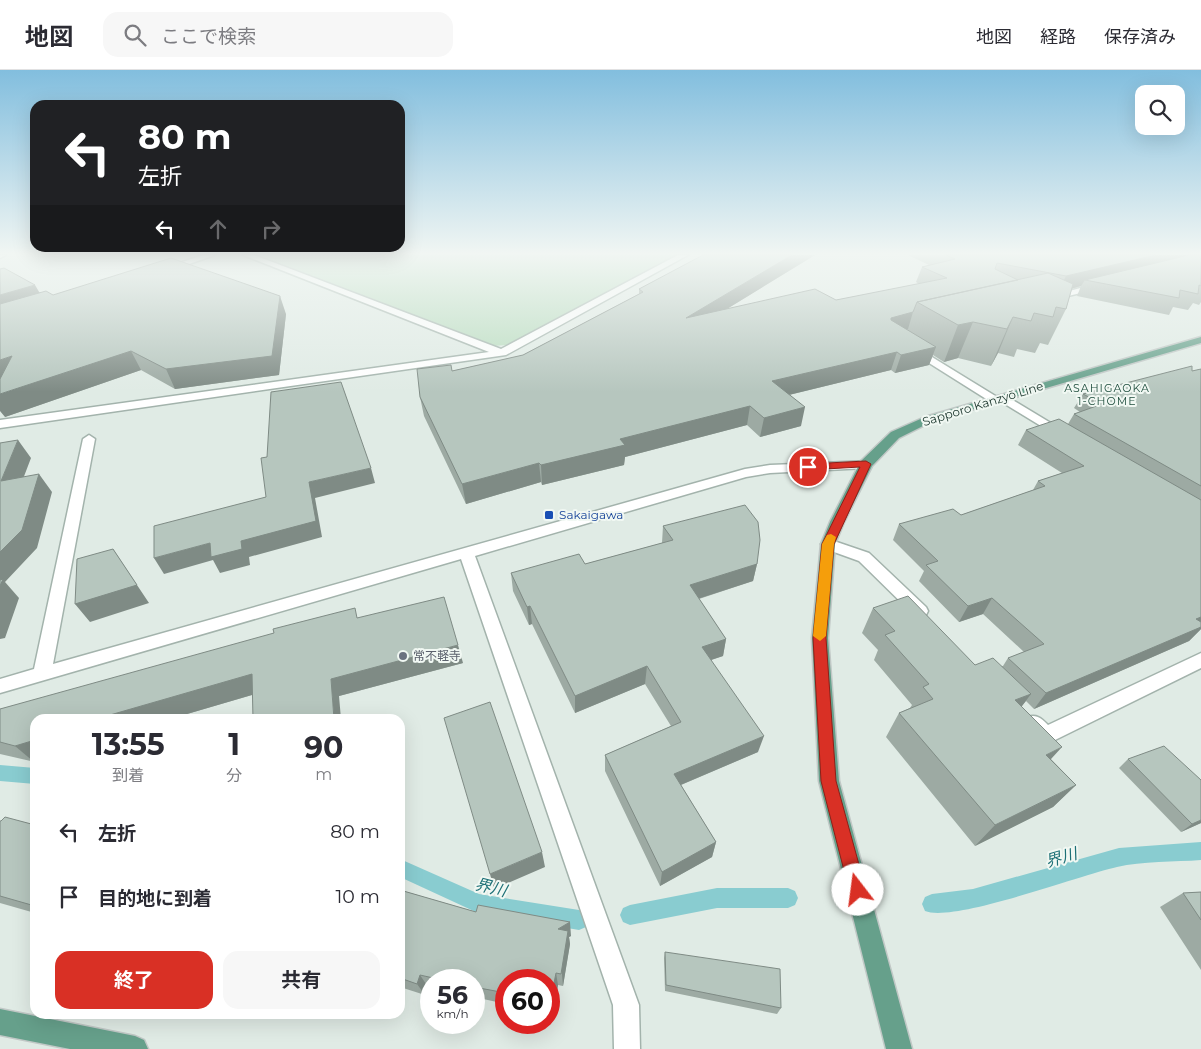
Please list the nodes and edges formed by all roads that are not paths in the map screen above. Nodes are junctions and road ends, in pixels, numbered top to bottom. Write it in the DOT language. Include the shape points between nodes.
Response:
graph roads {
  1 [pos="366,301"];
  2 [pos="599,301"];
  3 [pos="1201,340"];
  4 [pos="909,346"];
  5 [pos="502,353"];
  6 [pos="998,399"];
  7 [pos="0,424"];
  8 [pos="89,438"];
  9 [pos="1076,442"];
  10 [pos="866,464"];
  11 [pos="828,544"];
  12 [pos="467,554"];
  13 [pos="934,625"];
  14 [pos="1201,660"];
  15 [pos="42,674"];
  16 [pos="0,686"];
  17 [pos="1025,714"];
  18 [pos="0,1022"];
  19 [pos="135,1049"];
  20 [pos="626,1049"];
  21 [pos="900,1049"];
  1 -- 5 [label="street"];
  2 -- 5 [label="street"];
  3 -- 6 [label="main road, Sapporo Kanzyō Line"];
  4 -- 6 [label="street"];
  5 -- 7 [label="street"];
  6 -- 9 [label="street"];
  6 -- 10 [label="main road, Sapporo Kanzyō Line" via="929,419 895,435"];
  8 -- 15 [label="street"];
  10 -- 11 [label="main road, Sapporo Kanzyō Line"];
  10 -- 12 [label="street" via="745,473"];
  11 -- 13 [label="street" via="864,557"];
  11 -- 21 [label="main road, Sapporo Kanzyō Line" via="820,638 829,781"];
  12 -- 15 [label="street"];
  12 -- 20 [label="street" via="626,1005"];
  14 -- 17 [label="street" via="1046,735"];
  15 -- 16 [label="street"];
  18 -- 19 [label="main road"];
}
